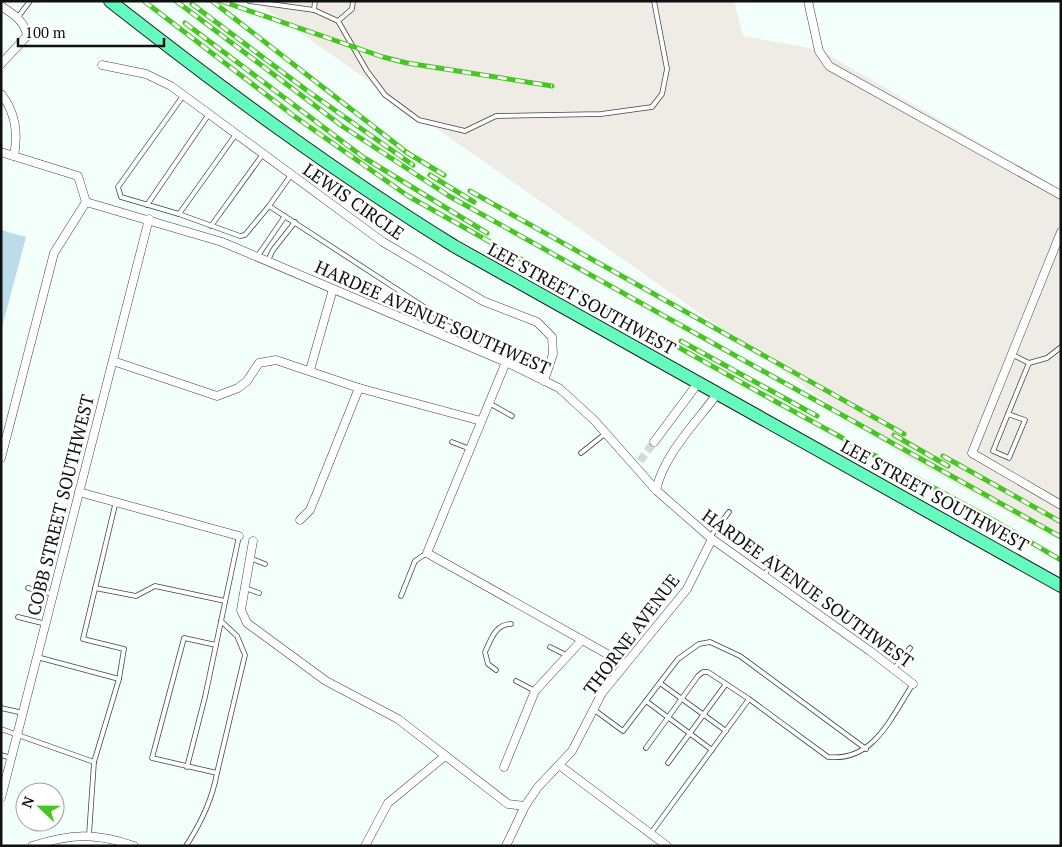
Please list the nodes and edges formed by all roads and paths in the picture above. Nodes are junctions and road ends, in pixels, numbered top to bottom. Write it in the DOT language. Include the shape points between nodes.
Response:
graph roads {
  1 [pos="30,1"];
  2 [pos="110,1"];
  3 [pos="249,1"];
  4 [pos="315,1"];
  5 [pos="354,1"];
  6 [pos="654,1"];
  7 [pos="808,1"];
  8 [pos="267,3"];
  9 [pos="1,6"];
  10 [pos="314,10"];
  11 [pos="17,18"];
  12 [pos="338,21"];
  13 [pos="1,64"];
  14 [pos="102,65"];
  15 [pos="1,94"];
  16 [pos="183,96"];
  17 [pos="209,114"];
  18 [pos="236,134"];
  19 [pos="1,152"];
  20 [pos="263,154"];
  21 [pos="14,156"];
  22 [pos="291,175"];
  23 [pos="1061,195"];
  24 [pos="86,202"];
  25 [pos="146,205"];
  26 [pos="269,206"];
  27 [pos="179,214"];
  28 [pos="286,216"];
  29 [pos="149,219"];
  30 [pos="295,222"];
  31 [pos="211,226"];
  32 [pos="1061,232"];
  33 [pos="257,257"];
  34 [pos="267,262"];
  35 [pos="333,289"];
  36 [pos="439,317"];
  37 [pos="434,332"];
  38 [pos="1061,347"];
  39 [pos="474,348"];
  40 [pos="1011,354"];
  41 [pos="113,361"];
  42 [pos="506,362"];
  43 [pos="1029,363"];
  44 [pos="310,370"];
  45 [pos="544,381"];
  46 [pos="698,383"];
  47 [pos="359,388"];
  48 [pos="717,394"];
  49 [pos="489,403"];
  50 [pos="1008,414"];
  51 [pos="512,416"];
  52 [pos="481,421"];
  53 [pos="606,433"];
  54 [pos="452,442"];
  55 [pos="654,442"];
  56 [pos="470,449"];
  57 [pos="581,453"];
  58 [pos="1,458"];
  59 [pos="640,460"];
  60 [pos="635,468"];
  61 [pos="656,490"];
  62 [pos="79,492"];
  63 [pos="116,502"];
  64 [pos="1061,505"];
  65 [pos="729,512"];
  66 [pos="300,520"];
  67 [pos="239,536"];
  68 [pos="711,538"];
  69 [pos="253,541"];
  70 [pos="427,553"];
  71 [pos="250,558"];
  72 [pos="776,558"];
  73 [pos="265,564"];
  74 [pos="764,575"];
  75 [pos="1061,586"];
  76 [pos="244,587"];
  77 [pos="28,588"];
  78 [pos="95,588"];
  79 [pos="259,593"];
  80 [pos="53,594"];
  81 [pos="401,596"];
  82 [pos="225,601"];
  83 [pos="18,617"];
  84 [pos="221,621"];
  85 [pos="46,624"];
  86 [pos="511,624"];
  87 [pos="582,640"];
  88 [pos="216,645"];
  89 [pos="550,647"];
  90 [pos="910,648"];
  91 [pos="568,656"];
  92 [pos="37,657"];
  93 [pos="626,664"];
  94 [pos="894,669"];
  95 [pos="496,670"];
  96 [pos="119,679"];
  97 [pos="516,681"];
  98 [pos="660,683"];
  99 [pos="726,684"];
  100 [pos="913,684"];
  101 [pos="535,691"];
  102 [pos="681,699"];
  103 [pos="749,699"];
  104 [pos="646,701"];
  105 [pos="1,708"];
  106 [pos="593,709"];
  107 [pos="23,713"];
  108 [pos="704,716"];
  109 [pos="668,717"];
  110 [pos="1,729"];
  111 [pos="726,731"];
  112 [pos="18,733"];
  113 [pos="690,733"];
  114 [pos="646,748"];
  115 [pos="866,749"];
  116 [pos="712,750"];
  117 [pos="1,755"];
  118 [pos="445,756"];
  119 [pos="12,758"];
  120 [pos="94,762"];
  121 [pos="668,763"];
  122 [pos="559,765"];
  123 [pos="187,767"];
  124 [pos="504,767"];
  125 [pos="217,774"];
  126 [pos="1,798"];
  127 [pos="525,806"];
  128 [pos="652,833"];
  129 [pos="90,836"];
  130 [pos="111,839"];
  131 [pos="32,846"];
  132 [pos="105,846"];
  133 [pos="134,846"];
  134 [pos="186,846"];
  135 [pos="365,846"];
  136 [pos="506,846"];
  137 [pos="667,846"];
  1 -- 11 [label="lane"];
  2 -- 46 [label="main road, LEE STREET SOUTHWEST" via="261,117 389,206"];
  3 -- 8 [label="lane"];
  4 -- 10 [label="lane"];
  5 -- 12 [label="lane" via="352,9"];
  6 -- 12 [label="lane" via="667,68 662,94 652,107 601,114 496,116 465,131 419,120 385,95"];
  7 -- 23 [label="street" via="819,51 829,66"];
  8 -- 10 [label="lane"];
  9 -- 11 [label="street"];
  10 -- 12 [label="lane"];
  11 -- 13 [label="street" via="26,28 27,36"];
  14 -- 16 [label="street, LEWIS CIRCLE" via="146,74"];
  15 -- 21 [label="street" via="16,125"];
  16 -- 17 [label="street, LEWIS CIRCLE"];
  16 -- 25 [label="lane" via="118,187 118,192 125,199"];
  17 -- 18 [label="street, LEWIS CIRCLE"];
  17 -- 25 [label="lane"];
  18 -- 20 [label="street, LEWIS CIRCLE"];
  18 -- 27 [label="lane"];
  19 -- 21 [label="street"];
  20 -- 22 [label="street, LEWIS CIRCLE"];
  20 -- 31 [label="lane"];
  21 -- 24 [label="street" via="78,176"];
  22 -- 26 [label="lane"];
  22 -- 45 [label="street, LEWIS CIRCLE" via="383,242 444,280 483,301 537,322 552,338 553,354"];
  24 -- 29 [label="street, HARDEE AVENUE SOUTHWEST"];
  24 -- 58 [label="street" via="54,253"];
  25 -- 27 [label="lane"];
  26 -- 28 [label="lane"];
  26 -- 31 [label="lane" via="245,235"];
  27 -- 31 [label="lane"];
  28 -- 30 [label="lane"];
  28 -- 33 [label="lane"];
  29 -- 33 [label="street, HARDEE AVENUE SOUTHWEST" via="222,242"];
  29 -- 41 [label="street, COBB STREET SOUTHWEST"];
  30 -- 34 [label="lane"];
  30 -- 36 [label="lane"];
  32 -- 40 [label="street"];
  33 -- 34 [label="street, HARDEE AVENUE SOUTHWEST"];
  34 -- 35 [label="street, HARDEE AVENUE SOUTHWEST"];
  35 -- 37 [label="street, HARDEE AVENUE SOUTHWEST"];
  35 -- 44 [label="street"];
  36 -- 37 [label="lane"];
  36 -- 39 [label="lane" via="476,333 478,337"];
  37 -- 39 [label="street, HARDEE AVENUE SOUTHWEST"];
  38 -- 43 [label="lane" via="1048,358"];
  39 -- 42 [label="street, HARDEE AVENUE SOUTHWEST"];
  40 -- 43 [label="lane"];
  40 -- 64 [label="street" via="972,453"];
  41 -- 44 [label="street" via="217,396 238,388 259,363 268,360"];
  41 -- 62 [label="street, COBB STREET SOUTHWEST"];
  42 -- 45 [label="street, HARDEE AVENUE SOUTHWEST"];
  42 -- 49 [label="street"];
  43 -- 50 [label="lane"];
  44 -- 47 [label="street"];
  45 -- 53 [label="street, HARDEE AVENUE SOUTHWEST" via="559,388"];
  46 -- 48 [label="main road, LEE STREET SOUTHWEST"];
  46 -- 55 [label="street"];
  47 -- 52 [label="street"];
  47 -- 66 [label="street" via="316,498"];
  48 -- 61 [label="street" via="667,462"];
  48 -- 75 [label="main road, LEE STREET SOUTHWEST"];
  49 -- 51 [label="lane"];
  49 -- 52 [label="street"];
  50 -- 50 [label="lane" via="993,451 1009,458 1025,420"];
  52 -- 56 [label="street"];
  53 -- 57 [label="lane"];
  53 -- 60 [label="street, HARDEE AVENUE SOUTHWEST"];
  54 -- 56 [label="lane"];
  56 -- 70 [label="street"];
  59 -- 60 [label="street"];
  60 -- 61 [label="street, HARDEE AVENUE SOUTHWEST"];
  61 -- 68 [label="street, HARDEE AVENUE SOUTHWEST"];
  62 -- 63 [label="street"];
  62 -- 80 [label="street, COBB STREET SOUTHWEST"];
  63 -- 67 [label="street"];
  63 -- 78 [label="lane"];
  65 -- 68 [label="lane"];
  67 -- 82 [label="lane"];
  68 -- 74 [label="street, HARDEE AVENUE SOUTHWEST"];
  68 -- 93 [label="street, THORNE AVENUE" via="687,588"];
  69 -- 71 [label="street"];
  70 -- 81 [label="lane" via="415,561"];
  70 -- 87 [label="street"];
  71 -- 73 [label="lane"];
  71 -- 76 [label="street"];
  72 -- 74 [label="lane"];
  74 -- 94 [label="street, HARDEE AVENUE SOUTHWEST"];
  76 -- 79 [label="lane"];
  76 -- 118 [label="street" via="241,610 247,623 326,680 398,719"];
  77 -- 80 [label="lane"];
  78 -- 82 [label="lane" via="136,596 154,586"];
  78 -- 96 [label="lane" via="83,639 124,649"];
  80 -- 85 [label="street, COBB STREET SOUTHWEST"];
  82 -- 84 [label="lane"];
  83 -- 85 [label="lane"];
  84 -- 88 [label="lane"];
  84 -- 125 [label="lane" via="237,636 245,655"];
  85 -- 92 [label="street, COBB STREET SOUTHWEST"];
  86 -- 95 [label="lane" via="499,628 485,652 488,664"];
  87 -- 91 [label="street"];
  87 -- 93 [label="street"];
  88 -- 123 [label="lane"];
  88 -- 123 [label="lane" via="184,638 152,758"];
  89 -- 91 [label="lane"];
  90 -- 94 [label="lane"];
  91 -- 101 [label="street"];
  92 -- 96 [label="lane"];
  92 -- 107 [label="street, COBB STREET SOUTHWEST"];
  93 -- 106 [label="street, THORNE AVENUE"];
  94 -- 100 [label="street, HARDEE AVENUE SOUTHWEST"];
  96 -- 120 [label="lane"];
  97 -- 101 [label="lane"];
  98 -- 102 [label="lane"];
  98 -- 104 [label="lane"];
  98 -- 115 [label="lane" via="688,650 710,642 740,656"];
  99 -- 102 [label="lane" via="703,672"];
  99 -- 103 [label="lane"];
  99 -- 108 [label="lane"];
  100 -- 115 [label="lane" via="879,736"];
  101 -- 124 [label="street"];
  102 -- 108 [label="lane"];
  102 -- 109 [label="lane"];
  103 -- 111 [label="lane"];
  103 -- 115 [label="lane" via="828,757 841,758"];
  104 -- 106 [label="lane" via="623,731"];
  104 -- 109 [label="lane"];
  105 -- 107 [label="lane"];
  106 -- 122 [label="street, THORNE AVENUE" via="572,751"];
  107 -- 112 [label="street, COBB STREET SOUTHWEST"];
  108 -- 111 [label="lane"];
  108 -- 113 [label="lane"];
  109 -- 113 [label="lane"];
  109 -- 114 [label="lane"];
  110 -- 112 [label="lane"];
  111 -- 116 [label="lane"];
  112 -- 119 [label="street, COBB STREET SOUTHWEST"];
  112 -- 120 [label="lane"];
  113 -- 116 [label="lane"];
  113 -- 121 [label="lane"];
  116 -- 128 [label="lane"];
  117 -- 119 [label="lane"];
  118 -- 127 [label="street" via="508,804"];
  118 -- 135 [label="street" via="388,803"];
  119 -- 126 [label="street, COBB STREET SOUTHWEST"];
  120 -- 129 [label="lane"];
  122 -- 127 [label="street, THORNE AVENUE"];
  122 -- 128 [label="street"];
  123 -- 125 [label="lane"];
  125 -- 134 [label="lane" via="214,795"];
  127 -- 136 [label="street, THORNE AVENUE"];
  128 -- 137 [label="street"];
  129 -- 130 [label="street"];
  129 -- 131 [label="street" via="64,836"];
  130 -- 132 [label="street"];
  130 -- 133 [label="street"];
}
